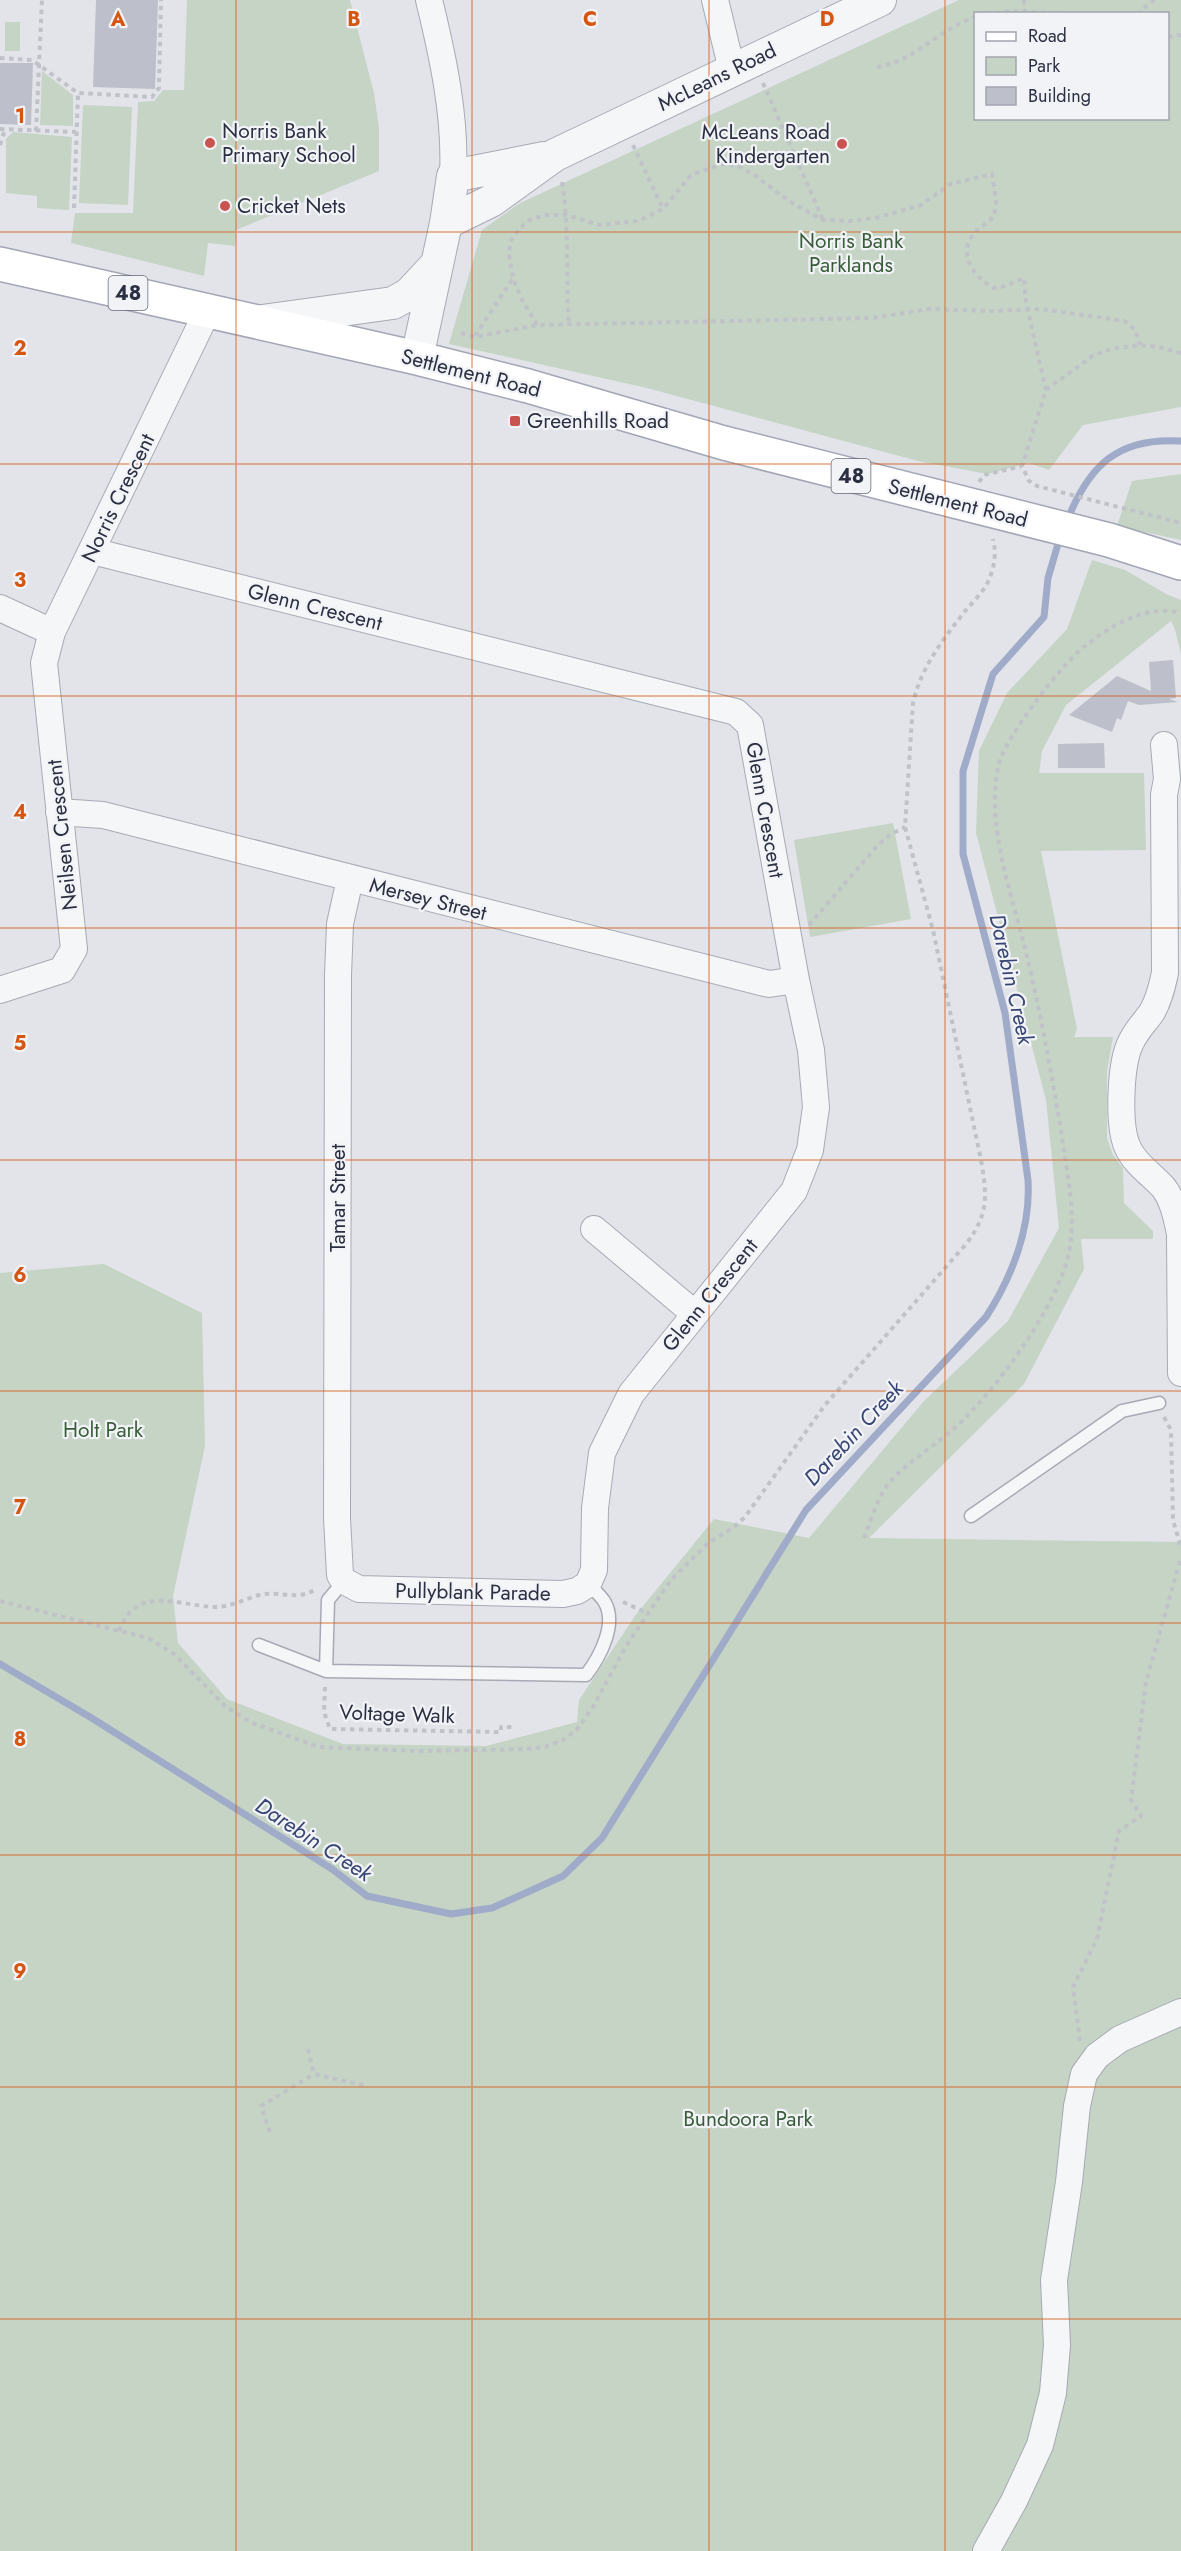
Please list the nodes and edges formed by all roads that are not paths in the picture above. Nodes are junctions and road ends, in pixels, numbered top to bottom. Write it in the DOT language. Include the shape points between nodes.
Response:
graph roads {
  1 [pos="429,0"];
  2 [pos="715,0"];
  3 [pos="880,0"];
  4 [pos="743,65"];
  5 [pos="555,155"];
  6 [pos="453,176"];
  7 [pos="446,223"];
  8 [pos="0,264"];
  9 [pos="437,264"];
  10 [pos="207,312"];
  11 [pos="255,322"];
  12 [pos="417,358"];
  13 [pos="92,551"];
  14 [pos="1181,563"];
  15 [pos="0,608"];
  16 [pos="52,632"];
  17 [pos="1164,746"];
  18 [pos="59,812"];
  19 [pos="350,879"];
  20 [pos="796,980"];
  21 [pos="0,990"];
  22 [pos="594,1229"];
  23 [pos="695,1314"];
  24 [pos="1181,1373"];
  25 [pos="1159,1403"];
  26 [pos="971,1516"];
  27 [pos="344,1581"];
  28 [pos="588,1584"];
  29 [pos="259,1646"];
  30 [pos="326,1671"];
  31 [pos="1181,2012"];
  32 [pos="986,2551"];
  1 -- 6 [label="street" via="445,74"];
  2 -- 4 [label="street"];
  3 -- 4 [label="street, McLeans Road"];
  4 -- 5 [label="street, McLeans Road"];
  5 -- 6 [label="street, McLeans Road"];
  5 -- 7 [label="street, McLeans Road" via="491,201"];
  6 -- 7 [label="street"];
  7 -- 9 [label="street"];
  8 -- 10 [label="main road, Settlement Road / 48"];
  9 -- 11 [label="street" via="412,291 393,303"];
  9 -- 12 [label="street"];
  10 -- 11 [label="main road, Settlement Road / 48"];
  10 -- 13 [label="street, Norris Crescent"];
  11 -- 12 [label="main road, Settlement Road / 48"];
  12 -- 14 [label="main road, Settlement Road / 48" via="724,443 1109,540"];
  13 -- 16 [label="street, Norris Crescent"];
  13 -- 20 [label="street, Glenn Crescent" via="736,712 750,725"];
  15 -- 16 [label="street"];
  16 -- 18 [label="street, Neilsen Crescent" via="44,663"];
  17 -- 24 [label="street" via="1165,973 1158,999 1126,1052 1123,1120 1126,1145 1165,1189 1176,1215 1180,1234"];
  18 -- 19 [label="street, Mersey Street" via="103,815"];
  18 -- 21 [label="street, Neilsen Crescent" via="74,950 62,970"];
  19 -- 20 [label="street, Mersey Street" via="769,984"];
  19 -- 27 [label="street, Tamar Street" via="340,924 338,975 337,1518 338,1557"];
  20 -- 23 [label="street, Glenn Crescent" via="811,1050 816,1107 810,1150 794,1191"];
  22 -- 23 [label="street"];
  23 -- 28 [label="street, Glenn Crescent" via="631,1394 603,1453 595,1508 594,1570"];
  25 -- 26 [label="lane" via="1122,1411"];
  27 -- 28 [label="street, Pullyblank Parade" via="359,1589 563,1594"];
  27 -- 30 [label="lane" via="328,1600"];
  28 -- 30 [label="lane" via="605,1601 610,1622 597,1660 586,1676"];
  29 -- 30 [label="lane"];
  31 -- 32 [label="street" via="1120,2039 1097,2056 1084,2074 1054,2280 1057,2345 1053,2393 1040,2445"];
}
